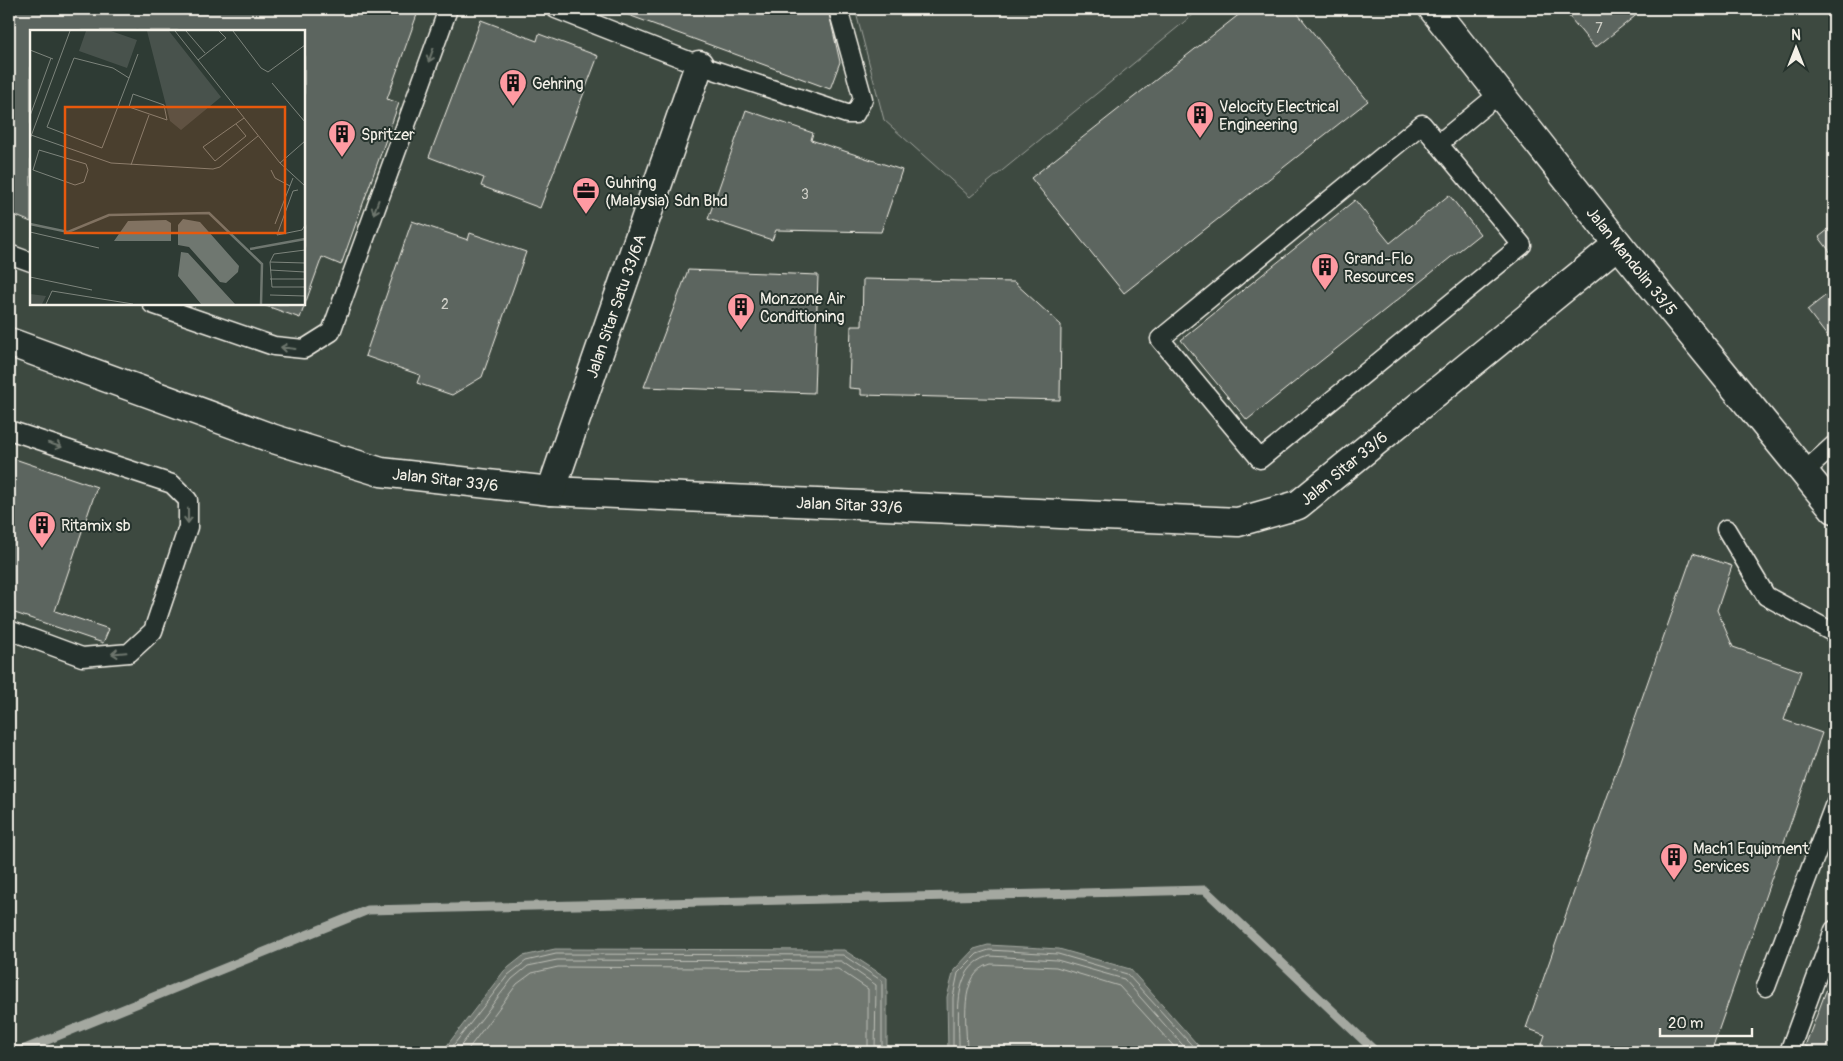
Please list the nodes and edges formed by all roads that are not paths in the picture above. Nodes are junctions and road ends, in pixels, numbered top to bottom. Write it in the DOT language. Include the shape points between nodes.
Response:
graph roads {
  1 [pos="448,9"];
  2 [pos="556,9"];
  3 [pos="838,9"];
  4 [pos="1433,9"];
  5 [pos="699,65"];
  6 [pos="1500,93"];
  7 [pos="1438,144"];
  8 [pos="1618,244"];
  9 [pos="9,254"];
  10 [pos="30,262"];
  11 [pos="155,305"];
  12 [pos="9,342"];
  13 [pos="9,430"];
  14 [pos="1834,445"];
  15 [pos="1803,473"];
  16 [pos="551,490"];
  17 [pos="1834,509"];
  18 [pos="1726,529"];
  19 [pos="9,630"];
  20 [pos="1834,633"];
  21 [pos="1834,806"];
  22 [pos="1834,930"];
  23 [pos="1766,986"];
  24 [pos="1790,1052"];
  1 -- 11 [label="lane, one-way" via="331,332 304,349 274,346"];
  2 -- 5 [label="lane"];
  3 -- 5 [label="lane" via="863,99 856,114 847,114"];
  4 -- 6 [label="street, Jalan Mandolin 33/5"];
  5 -- 16 [label="street, Jalan Sitar Satu 33/6A"];
  6 -- 7 [label="lane"];
  6 -- 8 [label="street, Jalan Mandolin 33/5"];
  7 -- 7 [label="lane" via="1522,245 1260,459 1160,339 1422,124"];
  8 -- 15 [label="street, Jalan Mandolin 33/5"];
  8 -- 16 [label="street, Jalan Sitar 33/6" via="1298,505 1238,522"];
  9 -- 10 [label="lane"];
  12 -- 16 [label="street, Jalan Sitar 33/6" via="274,439 381,472"];
  13 -- 19 [label="lane, one-way" via="172,484 188,500 188,527 153,631 129,653 82,657"];
  14 -- 15 [label="lane"];
  15 -- 17 [label="street, Jalan Mandolin 33/5"];
  18 -- 20 [label="lane" via="1766,596"];
  21 -- 23 [label="lane"];
  22 -- 24 [label="lane"];
}
